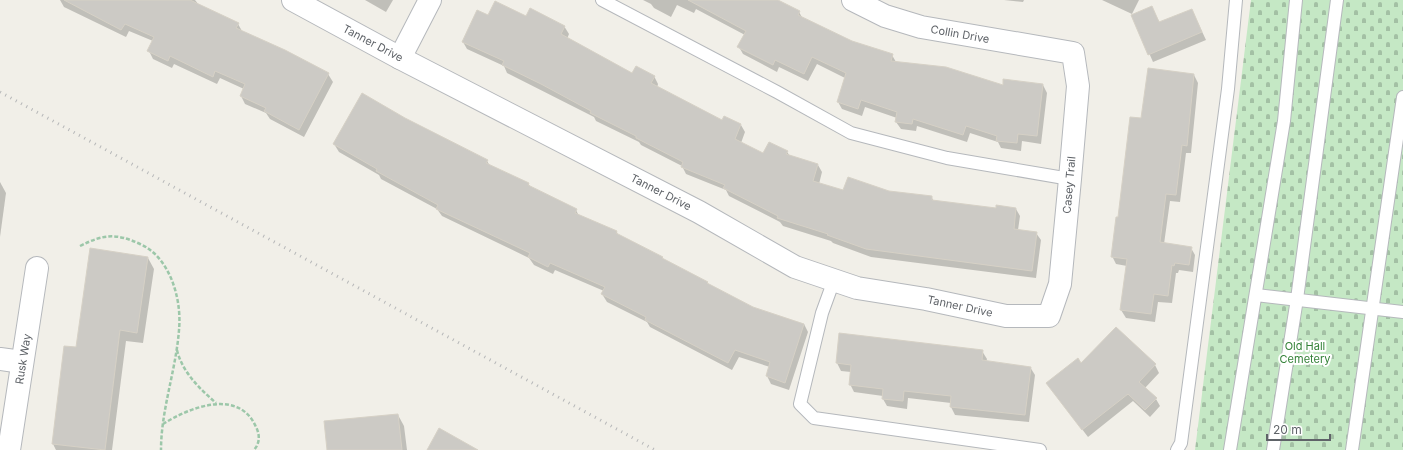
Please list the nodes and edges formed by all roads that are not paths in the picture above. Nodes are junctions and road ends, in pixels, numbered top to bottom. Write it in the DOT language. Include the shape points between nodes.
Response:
graph roads {
  1 [pos="293,0"];
  2 [pos="430,0"];
  3 [pos="602,0"];
  4 [pos="853,0"];
  5 [pos="1236,0"];
  6 [pos="1296,0"];
  7 [pos="1337,0"];
  8 [pos="1073,53"];
  9 [pos="400,58"];
  10 [pos="1403,97"];
  11 [pos="1070,179"];
  12 [pos="37,268"];
  13 [pos="834,280"];
  14 [pos="1256,294"];
  15 [pos="1297,299"];
  16 [pos="1373,308"];
  17 [pos="1403,312"];
  18 [pos="1049,316"];
  19 [pos="0,359"];
  20 [pos="22,362"];
  21 [pos="9,450"];
  22 [pos="1040,450"];
  23 [pos="1177,450"];
  24 [pos="1230,450"];
  25 [pos="1273,450"];
  26 [pos="1352,450"];
  1 -- 9 [label="street, Tanner Drive"];
  2 -- 9 [label="street"];
  3 -- 11 [label="lane" via="851,133 947,158"];
  4 -- 8 [label="street, Collin Drive" via="885,16 920,27"];
  5 -- 23 [label="lane" via="1228,89 1181,443"];
  6 -- 14 [label="lane" via="1284,120"];
  7 -- 15 [label="lane"];
  8 -- 11 [label="street, Casey Trail" via="1078,86"];
  9 -- 13 [label="street, Tanner Drive" via="699,212 795,267"];
  10 -- 16 [label="lane"];
  11 -- 18 [label="street, Casey Trail" via="1060,284"];
  12 -- 20 [label="street, Rusk Way"];
  13 -- 18 [label="street, Tanner Drive" via="856,288 926,299 1006,316"];
  13 -- 22 [label="lane" via="822,313 800,404 814,418"];
  14 -- 15 [label="lane"];
  14 -- 24 [label="lane"];
  15 -- 16 [label="lane"];
  15 -- 25 [label="lane"];
  16 -- 17 [label="lane"];
  16 -- 26 [label="lane"];
  19 -- 20 [label="street"];
  20 -- 21 [label="street, Rusk Way"];
}
